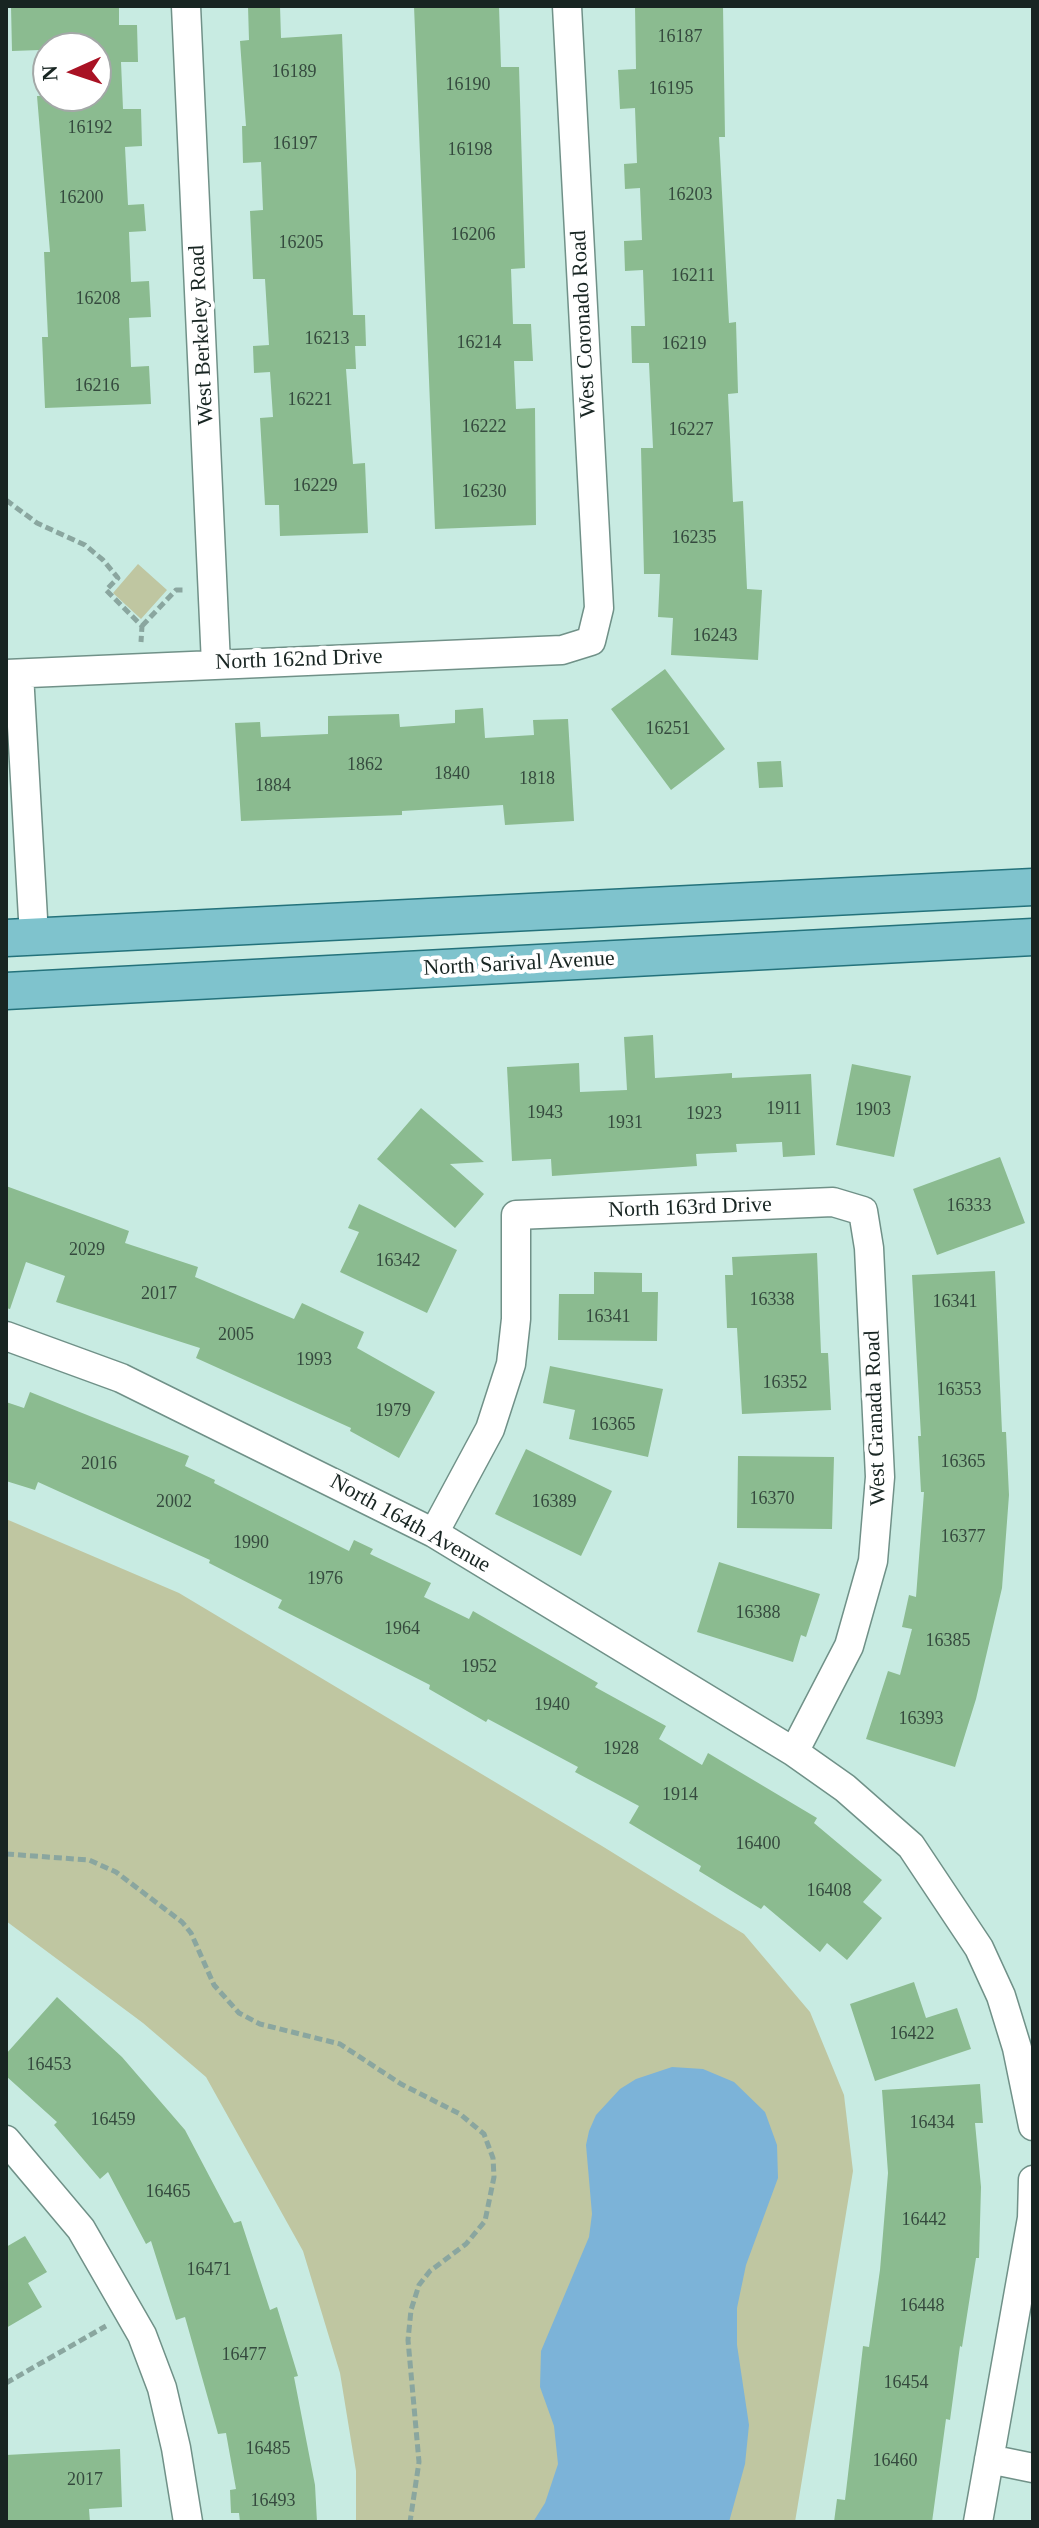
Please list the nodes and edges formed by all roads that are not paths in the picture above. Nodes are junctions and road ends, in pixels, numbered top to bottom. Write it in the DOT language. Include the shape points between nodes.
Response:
graph roads {
  1 [pos="186,6"];
  2 [pos="567,6"];
  3 [pos="591,641"];
  4 [pos="216,664"];
  5 [pos="12,674"];
  6 [pos="1033,887"];
  7 [pos="20,937"];
  8 [pos="1033,937"];
  9 [pos="6,991"];
  10 [pos="863,1211"];
  11 [pos="6,1336"];
  12 [pos="434,1533"];
  13 [pos="794,1752"];
  14 [pos="1033,2126"];
  15 [pos="6,2140"];
  16 [pos="1033,2180"];
  17 [pos="989,2459"];
  18 [pos="1033,2468"];
  19 [pos="188,2522"];
  20 [pos="978,2522"];
  1 -- 4 [label="street, West Berkeley Road"];
  2 -- 3 [label="street, West Coronado Road" via="599,608"];
  3 -- 4 [label="street, North 162nd Drive" via="562,650"];
  4 -- 5 [label="street, North 162nd Drive"];
  5 -- 7 [label="street"];
  6 -- 7 [label="main road"];
  8 -- 9 [label="main road, North Sarival Avenue"];
  10 -- 12 [label="street, North 163rd Drive" via="833,1202 516,1215 516,1319 508,1376 490,1429"];
  10 -- 13 [label="street, West Granada Road" via="880,1477 873,1561 849,1646"];
  11 -- 12 [label="street, North 164th Avenue" via="121,1378"];
  12 -- 13 [label="street, North 164th Avenue"];
  13 -- 14 [label="street" via="882,1816 943,1890 1001,1996"];
  15 -- 19 [label="street" via="81,2229 131,2312 162,2388"];
  16 -- 17 [label="street" via="1032,2218"];
  17 -- 18 [label="street"];
  17 -- 20 [label="street"];
}
